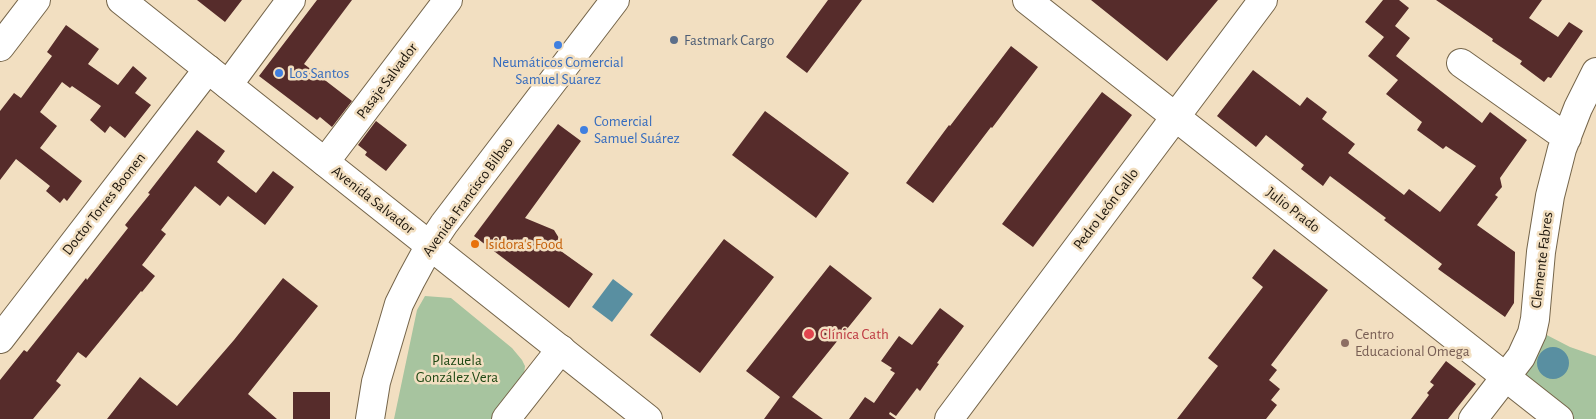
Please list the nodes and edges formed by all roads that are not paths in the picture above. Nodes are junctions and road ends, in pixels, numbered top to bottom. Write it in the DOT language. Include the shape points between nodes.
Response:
graph roads {
  1 [pos="36,0"];
  2 [pos="121,0"];
  3 [pos="291,0"];
  4 [pos="448,0"];
  5 [pos="615,0"];
  6 [pos="1027,0"];
  7 [pos="1263,0"];
  8 [pos="0,47"];
  9 [pos="1461,63"];
  10 [pos="1596,72"];
  11 [pos="218,77"];
  12 [pos="1175,117"];
  13 [pos="1566,138"];
  14 [pos="325,162"];
  15 [pos="430,246"];
  16 [pos="0,338"];
  17 [pos="561,349"];
  18 [pos="1506,378"];
  19 [pos="370,419"];
  20 [pos="506,419"];
  21 [pos="648,419"];
  22 [pos="949,419"];
  23 [pos="1473,419"];
  24 [pos="1559,419"];
  1 -- 8 [label="street"];
  2 -- 11 [label="street, Avenida Salvador"];
  3 -- 11 [label="street, Doctor Torres Boonen"];
  4 -- 14 [label="street, Pasaje Salvador"];
  5 -- 15 [label="street, Avenida Francisco Bilbao"];
  6 -- 12 [label="street, Julio Prado"];
  7 -- 12 [label="street, Pedro León Gallo"];
  9 -- 13 [label="street"];
  10 -- 13 [label="street, Clemente Fabres"];
  11 -- 14 [label="street, Avenida Salvador"];
  11 -- 16 [label="street, Doctor Torres Boonen"];
  12 -- 18 [label="street, Julio Prado"];
  12 -- 22 [label="street, Pedro León Gallo"];
  13 -- 18 [label="street, Clemente Fabres" via="1550,196 1532,333"];
  14 -- 15 [label="street, Avenida Salvador"];
  15 -- 17 [label="street, Avenida Salvador"];
  15 -- 19 [label="street, Avenida Francisco Bilbao" via="400,304 376,382"];
  17 -- 20 [label="street"];
  17 -- 21 [label="street, Avenida Salvador"];
  18 -- 23 [label="street, Clemente Fabres"];
  18 -- 24 [label="street, Julio Prado"];
}
